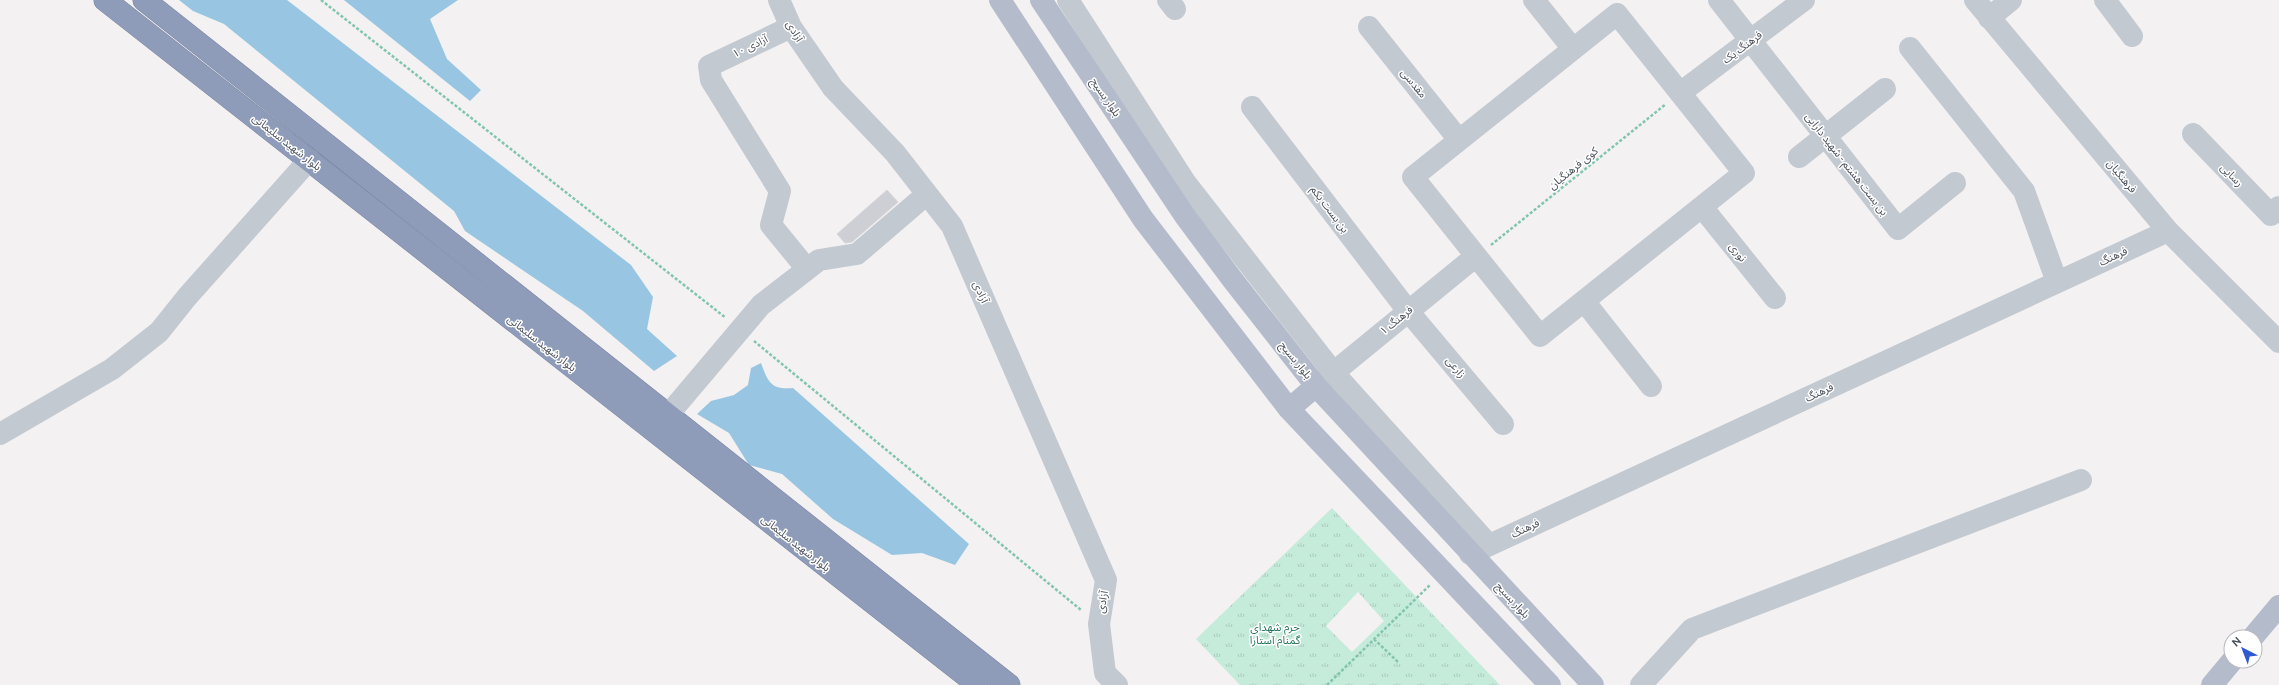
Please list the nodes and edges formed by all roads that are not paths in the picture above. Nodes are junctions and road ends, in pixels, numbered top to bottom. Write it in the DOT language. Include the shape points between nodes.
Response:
graph roads {
  1 [pos="105,0"];
  2 [pos="144,0"];
  3 [pos="778,0"];
  4 [pos="1000,0"];
  5 [pos="1041,0"];
  6 [pos="1068,0"];
  7 [pos="1534,0"];
  8 [pos="1719,0"];
  9 [pos="1804,0"];
  10 [pos="1975,0"];
  11 [pos="2011,0"];
  12 [pos="2105,0"];
  13 [pos="1989,18"];
  14 [pos="791,26"];
  15 [pos="1368,27"];
  16 [pos="2132,36"];
  17 [pos="1750,41"];
  18 [pos="1910,48"];
  19 [pos="1573,49"];
  20 [pos="1885,89"];
  21 [pos="1680,93"];
  22 [pos="1252,107"];
  23 [pos="2193,134"];
  24 [pos="1824,136"];
  25 [pos="1459,140"];
  26 [pos="1799,157"];
  27 [pos="309,160"];
  28 [pos="1955,183"];
  29 [pos="927,194"];
  30 [pos="1702,207"];
  31 [pos="2275,211"];
  32 [pos="2168,230"];
  33 [pos="1476,256"];
  34 [pos="807,269"];
  35 [pos="2057,282"];
  36 [pos="1775,298"];
  37 [pos="1584,301"];
  38 [pos="1408,311"];
  39 [pos="2279,342"];
  40 [pos="1333,372"];
  41 [pos="1316,386"];
  42 [pos="1651,386"];
  43 [pos="1290,409"];
  44 [pos="668,415"];
  45 [pos="1503,424"];
  46 [pos="0,434"];
  47 [pos="2081,480"];
  48 [pos="1480,549"];
  49 [pos="2279,606"];
  50 [pos="2259,629"];
  51 [pos="2225,669"];
  52 [pos="978,685"];
  53 [pos="1009,685"];
  54 [pos="1117,685"];
  55 [pos="1550,685"];
  56 [pos="1593,685"];
  57 [pos="1640,685"];
  58 [pos="2212,685"];
  1 -- 27 [label="highway, بلوار شهید سلیمانی"];
  2 -- 44 [label="highway, بلوار شهید سلیمانی"];
  3 -- 14 [label="street, آزادی"];
  4 -- 43 [label="main road" via="1144,219"];
  5 -- 41 [label="main road, بلوار بسیج" via="1185,216"];
  6 -- 40 [label="street" via="1184,182"];
  7 -- 19 [label="street"];
  8 -- 17 [label="street, بن بست هشتم - شهید دارایی"];
  9 -- 17 [label="street, فرهنگ یک"];
  10 -- 13 [label="street, فرهنگیان"];
  11 -- 13 [label="street"];
  12 -- 16 [label="street"];
  13 -- 32 [label="street, فرهنگیان"];
  14 -- 29 [label="street, آزادی" via="832,88 895,153"];
  14 -- 34 [label="street, آزادی ۱۰" via="709,66 712,80 780,192 771,225"];
  15 -- 25 [label="street, مقدسی"];
  17 -- 21 [label="street, فرهنگ یک"];
  17 -- 24 [label="street, بن بست هشتم - شهید دارایی"];
  18 -- 35 [label="street" via="2024,191"];
  19 -- 21 [label="street" via="1617,14"];
  19 -- 25 [label="street"];
  20 -- 24 [label="street"];
  21 -- 30 [label="street" via="1744,172"];
  22 -- 38 [label="street, بن بست یکم"];
  23 -- 31 [label="street, رسایی"];
  24 -- 26 [label="street"];
  24 -- 28 [label="street, بن بست هشتم - شهید دارایی" via="1898,229"];
  25 -- 33 [label="street" via="1413,177"];
  27 -- 46 [label="street" via="159,332 112,369"];
  27 -- 52 [label="highway, بلوار شهید سلیمانی"];
  29 -- 34 [label="street" via="857,254 819,260"];
  29 -- 54 [label="street, آزادی" via="952,226 1106,580 1098,624 1105,673"];
  30 -- 36 [label="street, نوری"];
  30 -- 37 [label="street"];
  32 -- 35 [label="street, فرهنگ"];
  32 -- 39 [label="street, فرهنگیان"];
  33 -- 37 [label="street" via="1540,336"];
  33 -- 38 [label="street, فرهنگ ۱"];
  34 -- 44 [label="street" via="761,305"];
  35 -- 48 [label="street, فرهنگ"];
  37 -- 42 [label="street"];
  38 -- 40 [label="street, فرهنگ ۱"];
  38 -- 45 [label="street, زارعی"];
  40 -- 41 [label="street, فرهنگ ۱"];
  40 -- 48 [label="street"];
  41 -- 43 [label="main road"];
  41 -- 48 [label="main road, بلوار بسیج"];
  43 -- 55 [label="main road"];
  44 -- 53 [label="highway, بلوار شهید سلیمانی"];
  47 -- 57 [label="street" via="1692,628"];
  48 -- 56 [label="main road, بلوار بسیج"];
  49 -- 50 [label="main road"];
  51 -- 58 [label="main road"];
}
